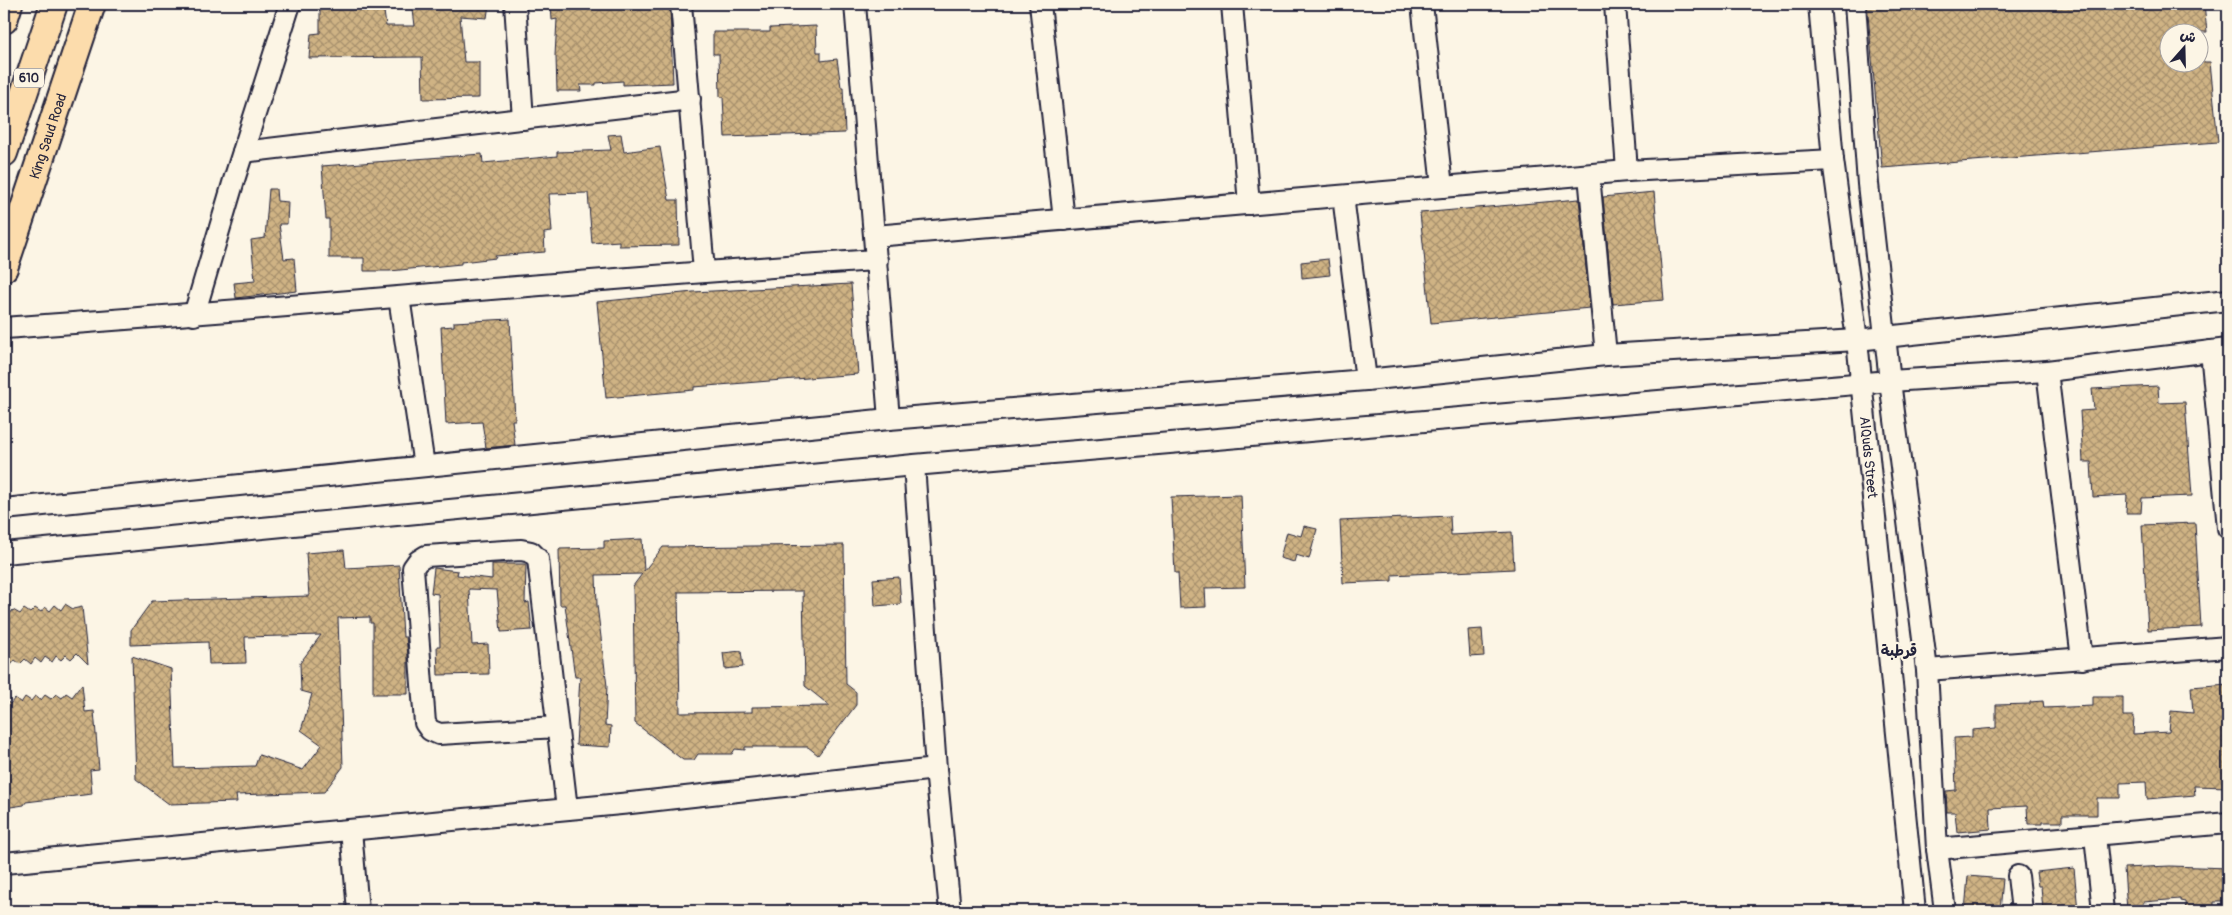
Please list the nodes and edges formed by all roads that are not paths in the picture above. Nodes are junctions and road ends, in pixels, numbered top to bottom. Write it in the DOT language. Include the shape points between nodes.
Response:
graph roads {
  1 [pos="9,4"];
  2 [pos="54,4"];
  3 [pos="92,4"];
  4 [pos="290,4"];
  5 [pos="515,4"];
  6 [pos="681,4"];
  7 [pos="855,4"];
  8 [pos="1040,4"];
  9 [pos="1232,4"];
  10 [pos="1422,4"];
  11 [pos="1615,4"];
  12 [pos="1819,4"];
  13 [pos="1856,4"];
  14 [pos="4,20"];
  15 [pos="690,99"];
  16 [pos="523,119"];
  17 [pos="243,152"];
  18 [pos="4,153"];
  19 [pos="1833,160"];
  20 [pos="1627,171"];
  21 [pos="1589,174"];
  22 [pos="1442,187"];
  23 [pos="1342,196"];
  24 [pos="1249,204"];
  25 [pos="1064,220"];
  26 [pos="875,236"];
  27 [pos="877,260"];
  28 [pos="4,268"];
  29 [pos="704,271"];
  30 [pos="398,297"];
  31 [pos="2228,300"];
  32 [pos="194,315"];
  33 [pos="4,328"];
  34 [pos="1885,336"];
  35 [pos="1856,340"];
  36 [pos="2219,350"];
  37 [pos="1606,355"];
  38 [pos="2047,371"];
  39 [pos="1366,380"];
  40 [pos="1890,381"];
  41 [pos="1860,384"];
  42 [pos="889,419"];
  43 [pos="914,465"];
  44 [pos="424,466"];
  45 [pos="4,509"];
  46 [pos="2228,528"];
  47 [pos="4,554"];
  48 [pos="2228,647"];
  49 [pos="2082,659"];
  50 [pos="1927,670"];
  51 [pos="557,726"];
  52 [pos="936,769"];
  53 [pos="566,809"];
  54 [pos="2228,823"];
  55 [pos="351,830"];
  56 [pos="2095,836"];
  57 [pos="1937,849"];
  58 [pos="4,863"];
  59 [pos="2018,876"];
  60 [pos="358,911"];
  61 [pos="950,911"];
  62 [pos="1915,911"];
  63 [pos="1945,911"];
  64 [pos="2022,911"];
  65 [pos="2103,911"];
  1 -- 14 [label="main road"];
  2 -- 18 [label="main road, 610"];
  3 -- 28 [label="main road, King Saud Road"];
  4 -- 17 [label="street"];
  5 -- 16 [label="street"];
  6 -- 15 [label="street"];
  7 -- 26 [label="street"];
  8 -- 25 [label="street"];
  9 -- 24 [label="street"];
  10 -- 22 [label="street"];
  11 -- 20 [label="street"];
  12 -- 19 [label="street, AlQuds Street"];
  13 -- 34 [label="street" via="1868,184"];
  15 -- 16 [label="street"];
  15 -- 29 [label="street"];
  16 -- 17 [label="street"];
  17 -- 32 [label="street"];
  19 -- 20 [label="street"];
  19 -- 35 [label="street, AlQuds Street"];
  20 -- 21 [label="street"];
  21 -- 22 [label="street"];
  21 -- 37 [label="street"];
  22 -- 23 [label="street"];
  23 -- 24 [label="street"];
  23 -- 39 [label="street"];
  24 -- 25 [label="street"];
  25 -- 26 [label="street"];
  26 -- 27 [label="street"];
  27 -- 29 [label="street"];
  27 -- 42 [label="street"];
  29 -- 30 [label="street"];
  30 -- 32 [label="street"];
  30 -- 44 [label="street"];
  31 -- 34 [label="street"];
  32 -- 33 [label="street"];
  34 -- 35 [label="street"];
  34 -- 40 [label="street"];
  35 -- 37 [label="street"];
  35 -- 41 [label="street, AlQuds Street"];
  36 -- 38 [label="street"];
  36 -- 46 [label="street"];
  37 -- 39 [label="street"];
  38 -- 40 [label="street"];
  38 -- 49 [label="street"];
  39 -- 42 [label="street"];
  40 -- 41 [label="street"];
  40 -- 50 [label="street"];
  41 -- 43 [label="street"];
  41 -- 62 [label="street, AlQuds Street"];
  42 -- 44 [label="street"];
  43 -- 47 [label="street"];
  43 -- 52 [label="street"];
  44 -- 45 [label="street"];
  48 -- 49 [label="street"];
  49 -- 50 [label="street"];
  50 -- 57 [label="street"];
  51 -- 51 [label="street" via="538,559 531,552 521,550 426,556 418,561 413,568 425,723 430,730 439,734"];
  51 -- 53 [label="street"];
  52 -- 53 [label="street"];
  52 -- 61 [label="street"];
  53 -- 55 [label="street"];
  54 -- 56 [label="street"];
  55 -- 58 [label="street"];
  55 -- 60 [label="street"];
  56 -- 57 [label="street"];
  56 -- 65 [label="street"];
  57 -- 63 [label="street"];
  59 -- 64 [label="street"];
}
